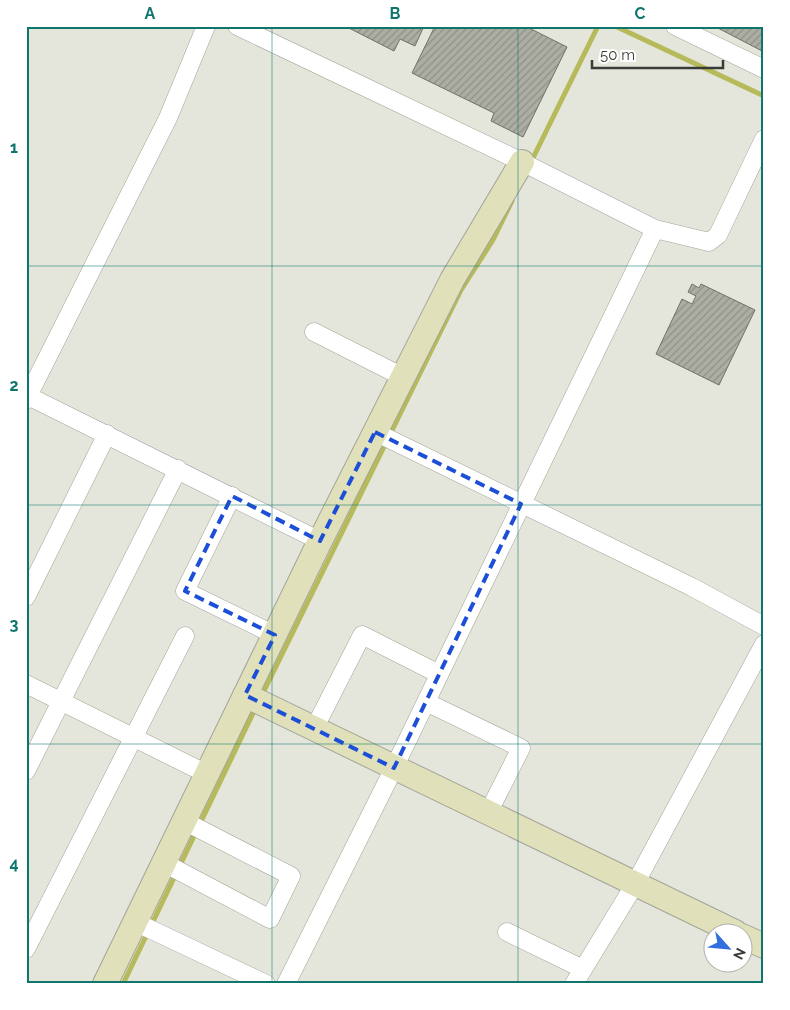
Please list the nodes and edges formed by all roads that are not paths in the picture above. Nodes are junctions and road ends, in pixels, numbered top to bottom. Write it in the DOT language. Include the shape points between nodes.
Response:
graph roads {
  1 [pos="206,26"];
  2 [pos="236,26"];
  3 [pos="676,26"];
  4 [pos="764,69"];
  5 [pos="764,139"];
  6 [pos="522,162"];
  7 [pos="655,229"];
  8 [pos="314,332"];
  9 [pos="403,377"];
  10 [pos="27,397"];
  11 [pos="375,432"];
  12 [pos="107,434"];
  13 [pos="178,469"];
  14 [pos="232,496"];
  15 [pos="521,504"];
  16 [pos="320,541"];
  17 [pos="26,597"];
  18 [pos="764,626"];
  19 [pos="275,635"];
  20 [pos="185,636"];
  21 [pos="764,644"];
  22 [pos="439,674"];
  23 [pos="26,684"];
  24 [pos="245,695"];
  25 [pos="60,701"];
  26 [pos="426,702"];
  27 [pos="314,729"];
  28 [pos="133,737"];
  29 [pos="394,768"];
  30 [pos="26,771"];
  31 [pos="206,774"];
  32 [pos="488,813"];
  33 [pos="184,821"];
  34 [pos="164,863"];
  35 [pos="635,884"];
  36 [pos="136,922"];
  37 [pos="714,922"];
  38 [pos="508,932"];
  39 [pos="752,941"];
  40 [pos="764,946"];
  41 [pos="26,949"];
  42 [pos="579,976"];
  43 [pos="104,984"];
  44 [pos="266,984"];
  45 [pos="286,984"];
  1 -- 10 [label="street" via="168,118"];
  2 -- 6 [label="street"];
  3 -- 4 [label="street"];
  5 -- 7 [label="street" via="718,234 708,242"];
  6 -- 7 [label="street"];
  6 -- 9 [label="street" via="452,280"];
  7 -- 15 [label="street"];
  8 -- 9 [label="street"];
  9 -- 11 [label="street"];
  10 -- 12 [label="street"];
  11 -- 15 [label="street"];
  11 -- 16 [label="street"];
  12 -- 13 [label="street"];
  12 -- 17 [label="street"];
  13 -- 14 [label="street"];
  13 -- 25 [label="street"];
  14 -- 16 [label="street"];
  14 -- 19 [label="street" via="185,591"];
  15 -- 18 [label="street" via="692,587"];
  15 -- 22 [label="street"];
  16 -- 19 [label="street"];
  19 -- 24 [label="street"];
  20 -- 28 [label="street"];
  21 -- 35 [label="street"];
  22 -- 26 [label="street"];
  22 -- 27 [label="street" via="362,635"];
  23 -- 25 [label="street"];
  24 -- 27 [label="street"];
  24 -- 31 [label="street"];
  25 -- 28 [label="street"];
  25 -- 30 [label="street"];
  26 -- 29 [label="street"];
  26 -- 32 [label="street" via="521,748"];
  27 -- 29 [label="street"];
  28 -- 31 [label="street"];
  28 -- 41 [label="street"];
  29 -- 32 [label="street"];
  29 -- 45 [label="street"];
  31 -- 33 [label="street"];
  32 -- 35 [label="street"];
  33 -- 34 [label="street"];
  33 -- 34 [label="street" via="291,876 270,920"];
  34 -- 36 [label="street"];
  35 -- 37 [label="street"];
  35 -- 42 [label="street"];
  36 -- 43 [label="street"];
  36 -- 44 [label="street"];
  38 -- 42 [label="street"];
  39 -- 40 [label="street"];
}
